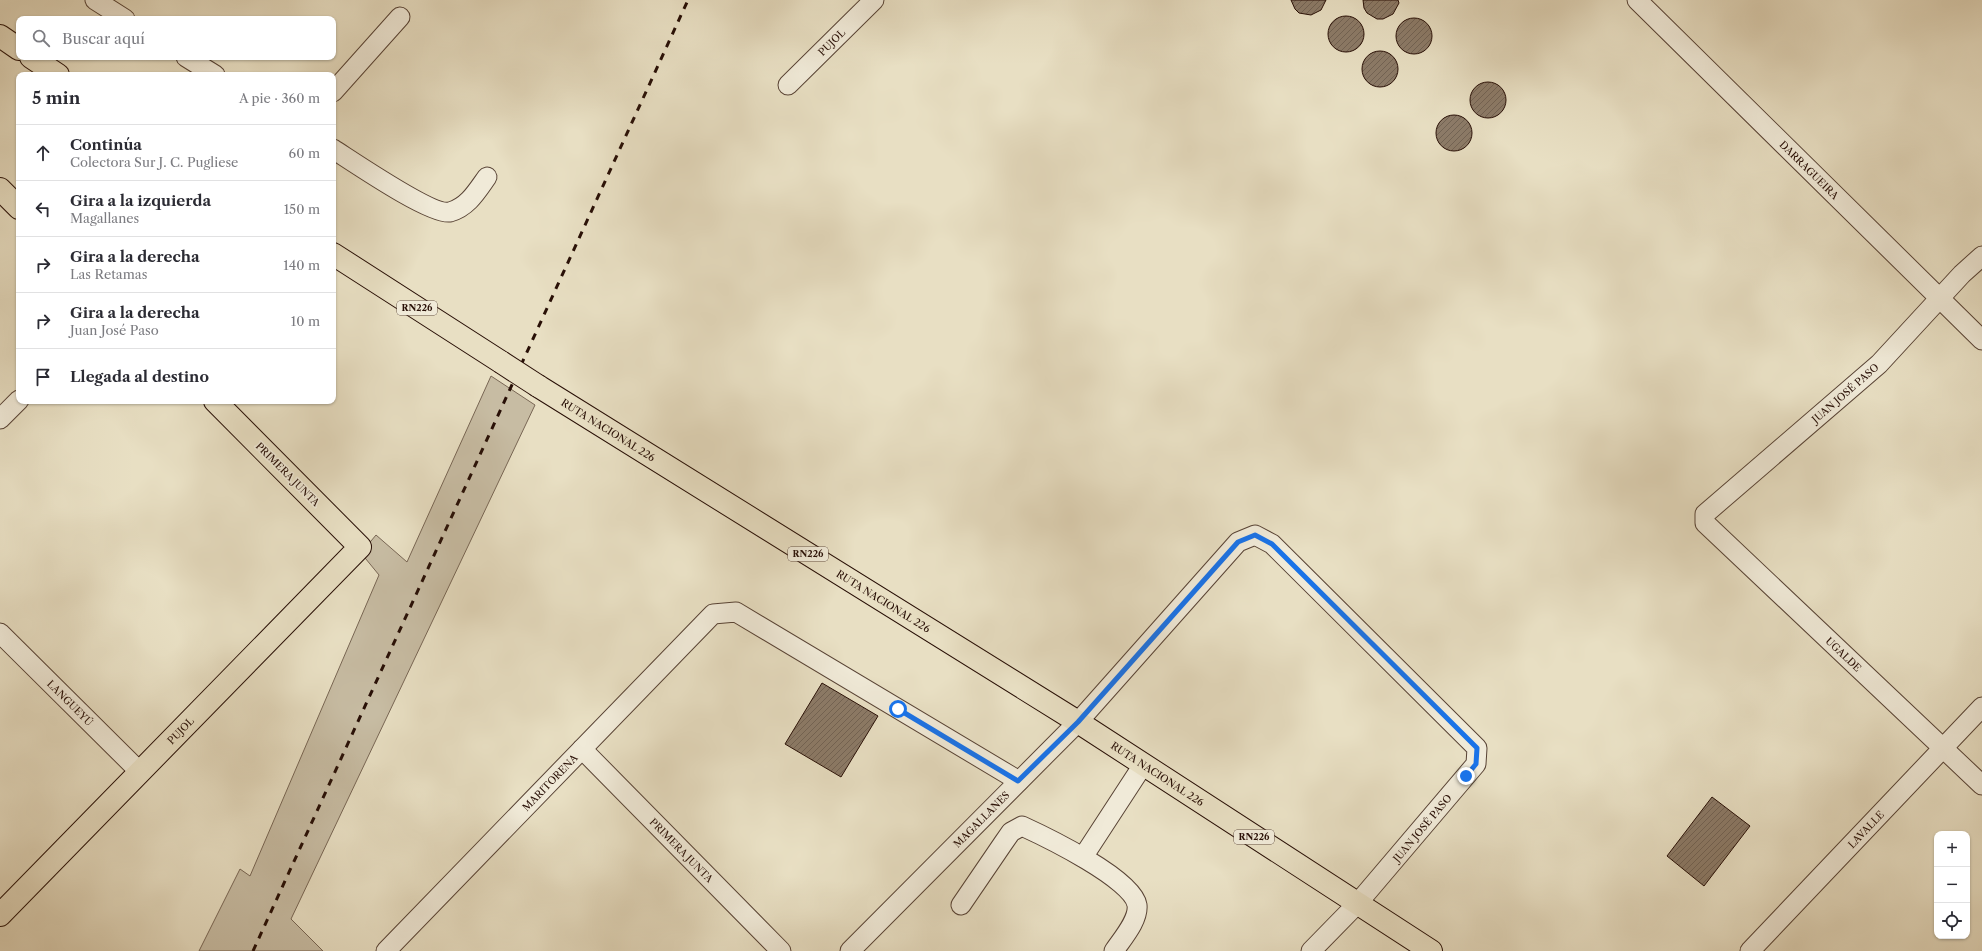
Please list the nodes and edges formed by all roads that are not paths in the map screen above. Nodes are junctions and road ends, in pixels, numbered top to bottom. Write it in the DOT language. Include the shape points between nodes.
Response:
graph roads {
  1 [pos="95,0"];
  2 [pos="874,0"];
  3 [pos="1637,0"];
  4 [pos="121,16"];
  5 [pos="400,17"];
  6 [pos="0,36"];
  7 [pos="16,47"];
  8 [pos="36,60"];
  9 [pos="191,60"];
  10 [pos="54,72"];
  11 [pos="210,72"];
  12 [pos="788,85"];
  13 [pos="336,89"];
  14 [pos="336,150"];
  15 [pos="487,177"];
  16 [pos="0,190"];
  17 [pos="16,205"];
  18 [pos="336,256"];
  19 [pos="1982,256"];
  20 [pos="1940,299"];
  21 [pos="1982,340"];
  22 [pos="16,403"];
  23 [pos="218,404"];
  24 [pos="0,419"];
  25 [pos="1705,523"];
  26 [pos="360,547"];
  27 [pos="0,633"];
  28 [pos="1982,707"];
  29 [pos="1078,722"];
  30 [pos="1943,747"];
  31 [pos="1477,748"];
  32 [pos="582,750"];
  33 [pos="1143,765"];
  34 [pos="140,772"];
  35 [pos="1018,781"];
  36 [pos="1982,785"];
  37 [pos="1083,856"];
  38 [pos="1357,904"];
  39 [pos="961,905"];
  40 [pos="0,915"];
  41 [pos="386,951"];
  42 [pos="781,951"];
  43 [pos="850,951"];
  44 [pos="1114,951"];
  45 [pos="1310,951"];
  46 [pos="1431,951"];
  47 [pos="1750,951"];
  1 -- 4 [label="street"];
  2 -- 12 [label="street, PUJOL"];
  3 -- 20 [label="street, DARRAGUEIRA"];
  5 -- 13 [label="street"];
  6 -- 7 [label="main road"];
  8 -- 10 [label="main road"];
  9 -- 11 [label="street"];
  14 -- 15 [label="street" via="417,201 437,210 449,212 468,203"];
  16 -- 17 [label="main road"];
  18 -- 29 [label="main road, RUTA NACIONAL 226 / RN226, bridge" via="538,386"];
  19 -- 20 [label="street, JUAN JOSÉ PASO"];
  20 -- 21 [label="street, DARRAGUEIRA"];
  20 -- 25 [label="street, JUAN JOSÉ PASO" via="1879,364 1705,514"];
  22 -- 24 [label="street"];
  23 -- 26 [label="main road, PRIMERA JUNTA"];
  25 -- 30 [label="street, UGALDE"];
  26 -- 34 [label="main road, PUJOL"];
  27 -- 34 [label="street, LANGUEYÚ"];
  28 -- 30 [label="street, LAVALLE"];
  29 -- 31 [label="street, MAGALLANES" via="1238,542 1255,535 1272,544"];
  29 -- 33 [label="main road, RUTA NACIONAL 226 / RN226"];
  29 -- 35 [label="street, MAGALLANES"];
  30 -- 36 [label="street, UGALDE"];
  30 -- 47 [label="street, LAVALLE"];
  31 -- 38 [label="street, JUAN JOSÉ PASO" via="1476,764"];
  32 -- 35 [label="street, MARITORENA" via="713,614 736,612"];
  32 -- 41 [label="street, MARITORENA"];
  32 -- 42 [label="street, PRIMERA JUNTA"];
  33 -- 37 [label="street"];
  33 -- 38 [label="main road, RUTA NACIONAL 226 / RN226"];
  34 -- 40 [label="main road, PUJOL"];
  35 -- 43 [label="street, MAGALLANES"];
  37 -- 39 [label="street" via="1022,826 1011,832"];
  37 -- 44 [label="street" via="1134,895 1137,906 1135,918"];
  38 -- 45 [label="street, JUAN JOSÉ PASO"];
  38 -- 46 [label="main road, RUTA NACIONAL 226 / RN226"];
}
